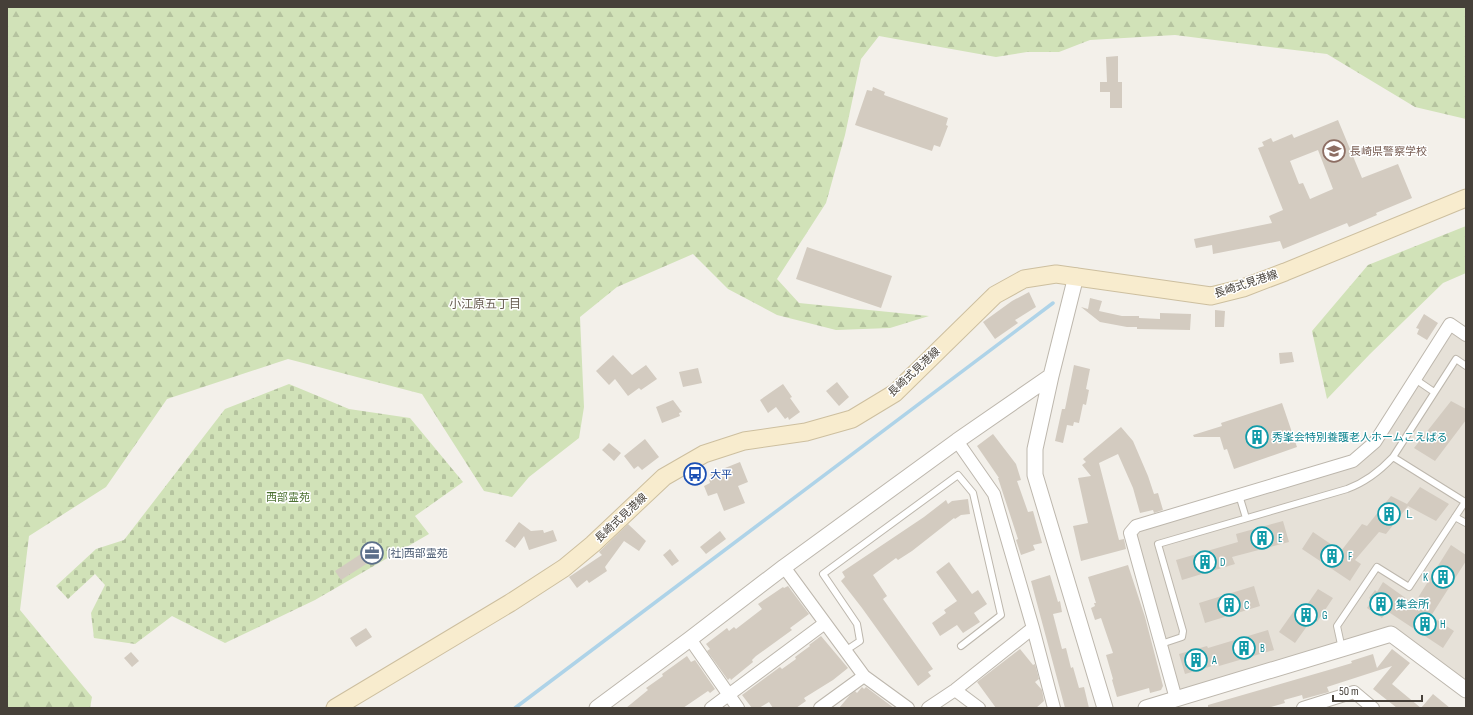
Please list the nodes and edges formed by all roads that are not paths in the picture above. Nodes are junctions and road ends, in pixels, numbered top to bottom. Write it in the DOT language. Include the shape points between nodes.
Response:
graph roads {
  1 [pos="1466,198"];
  2 [pos="1076,276"];
  3 [pos="1466,335"];
  4 [pos="1466,366"];
  5 [pos="1051,376"];
  6 [pos="1415,379"];
  7 [pos="1434,392"];
  8 [pos="957,441"];
  9 [pos="1393,457"];
  10 [pos="1239,495"];
  11 [pos="1455,516"];
  12 [pos="1246,518"];
  13 [pos="1466,524"];
  14 [pos="784,567"];
  15 [pos="825,623"];
  16 [pos="1033,628"];
  17 [pos="690,639"];
  18 [pos="1161,644"];
  19 [pos="961,646"];
  20 [pos="1342,649"];
  21 [pos="845,651"];
  22 [pos="864,676"];
  23 [pos="955,690"];
  24 [pos="1466,690"];
  25 [pos="728,695"];
  26 [pos="1176,699"];
  27 [pos="335,708"];
  28 [pos="597,708"];
  29 [pos="711,708"];
  30 [pos="738,708"];
  31 [pos="820,708"];
  32 [pos="908,708"];
  33 [pos="928,708"];
  34 [pos="979,708"];
  35 [pos="1054,708"];
  36 [pos="1105,708"];
  37 [pos="1146,708"];
  38 [pos="1303,708"];
  39 [pos="1373,708"];
  1 -- 2 [label="main road, 長崎式見港線" via="1285,272 1243,288 1211,296"];
  2 -- 5 [label="street"];
  2 -- 27 [label="main road, 長崎式見港線" via="1056,274 1024,279 995,295 895,393 852,419 806,432 744,441 704,454 664,476 564,568"];
  3 -- 6 [label="street" via="1450,324"];
  4 -- 7 [label="lane" via="1456,359"];
  5 -- 8 [label="street"];
  5 -- 36 [label="street" via="1035,448 1034,475"];
  6 -- 7 [label="lane"];
  6 -- 10 [label="street" via="1375,442 1353,460"];
  7 -- 9 [label="lane"];
  8 -- 14 [label="street"];
  8 -- 16 [label="street" via="994,494"];
  9 -- 11 [label="lane" via="1465,502"];
  9 -- 12 [label="lane" via="1371,478 1354,487"];
  10 -- 12 [label="lane"];
  10 -- 18 [label="street" via="1136,526 1130,533"];
  11 -- 13 [label="lane"];
  11 -- 20 [label="lane" via="1409,587 1377,567 1337,626"];
  12 -- 18 [label="lane" via="1158,544 1182,631 1182,637"];
  14 -- 15 [label="street"];
  14 -- 17 [label="street"];
  15 -- 21 [label="street"];
  15 -- 25 [label="street"];
  16 -- 23 [label="street"];
  16 -- 35 [label="street"];
  17 -- 25 [label="street"];
  17 -- 28 [label="street"];
  18 -- 26 [label="street"];
  19 -- 21 [label="lane" via="1001,615 973,493 958,475 823,574 857,624 860,642"];
  20 -- 24 [label="street" via="1391,634"];
  20 -- 26 [label="street"];
  21 -- 22 [label="street"];
  22 -- 31 [label="street"];
  22 -- 32 [label="street"];
  23 -- 33 [label="street"];
  23 -- 34 [label="street"];
  25 -- 29 [label="street"];
  25 -- 30 [label="street"];
  26 -- 37 [label="street"];
  38 -- 39 [label="street" via="1354,692"];
}
